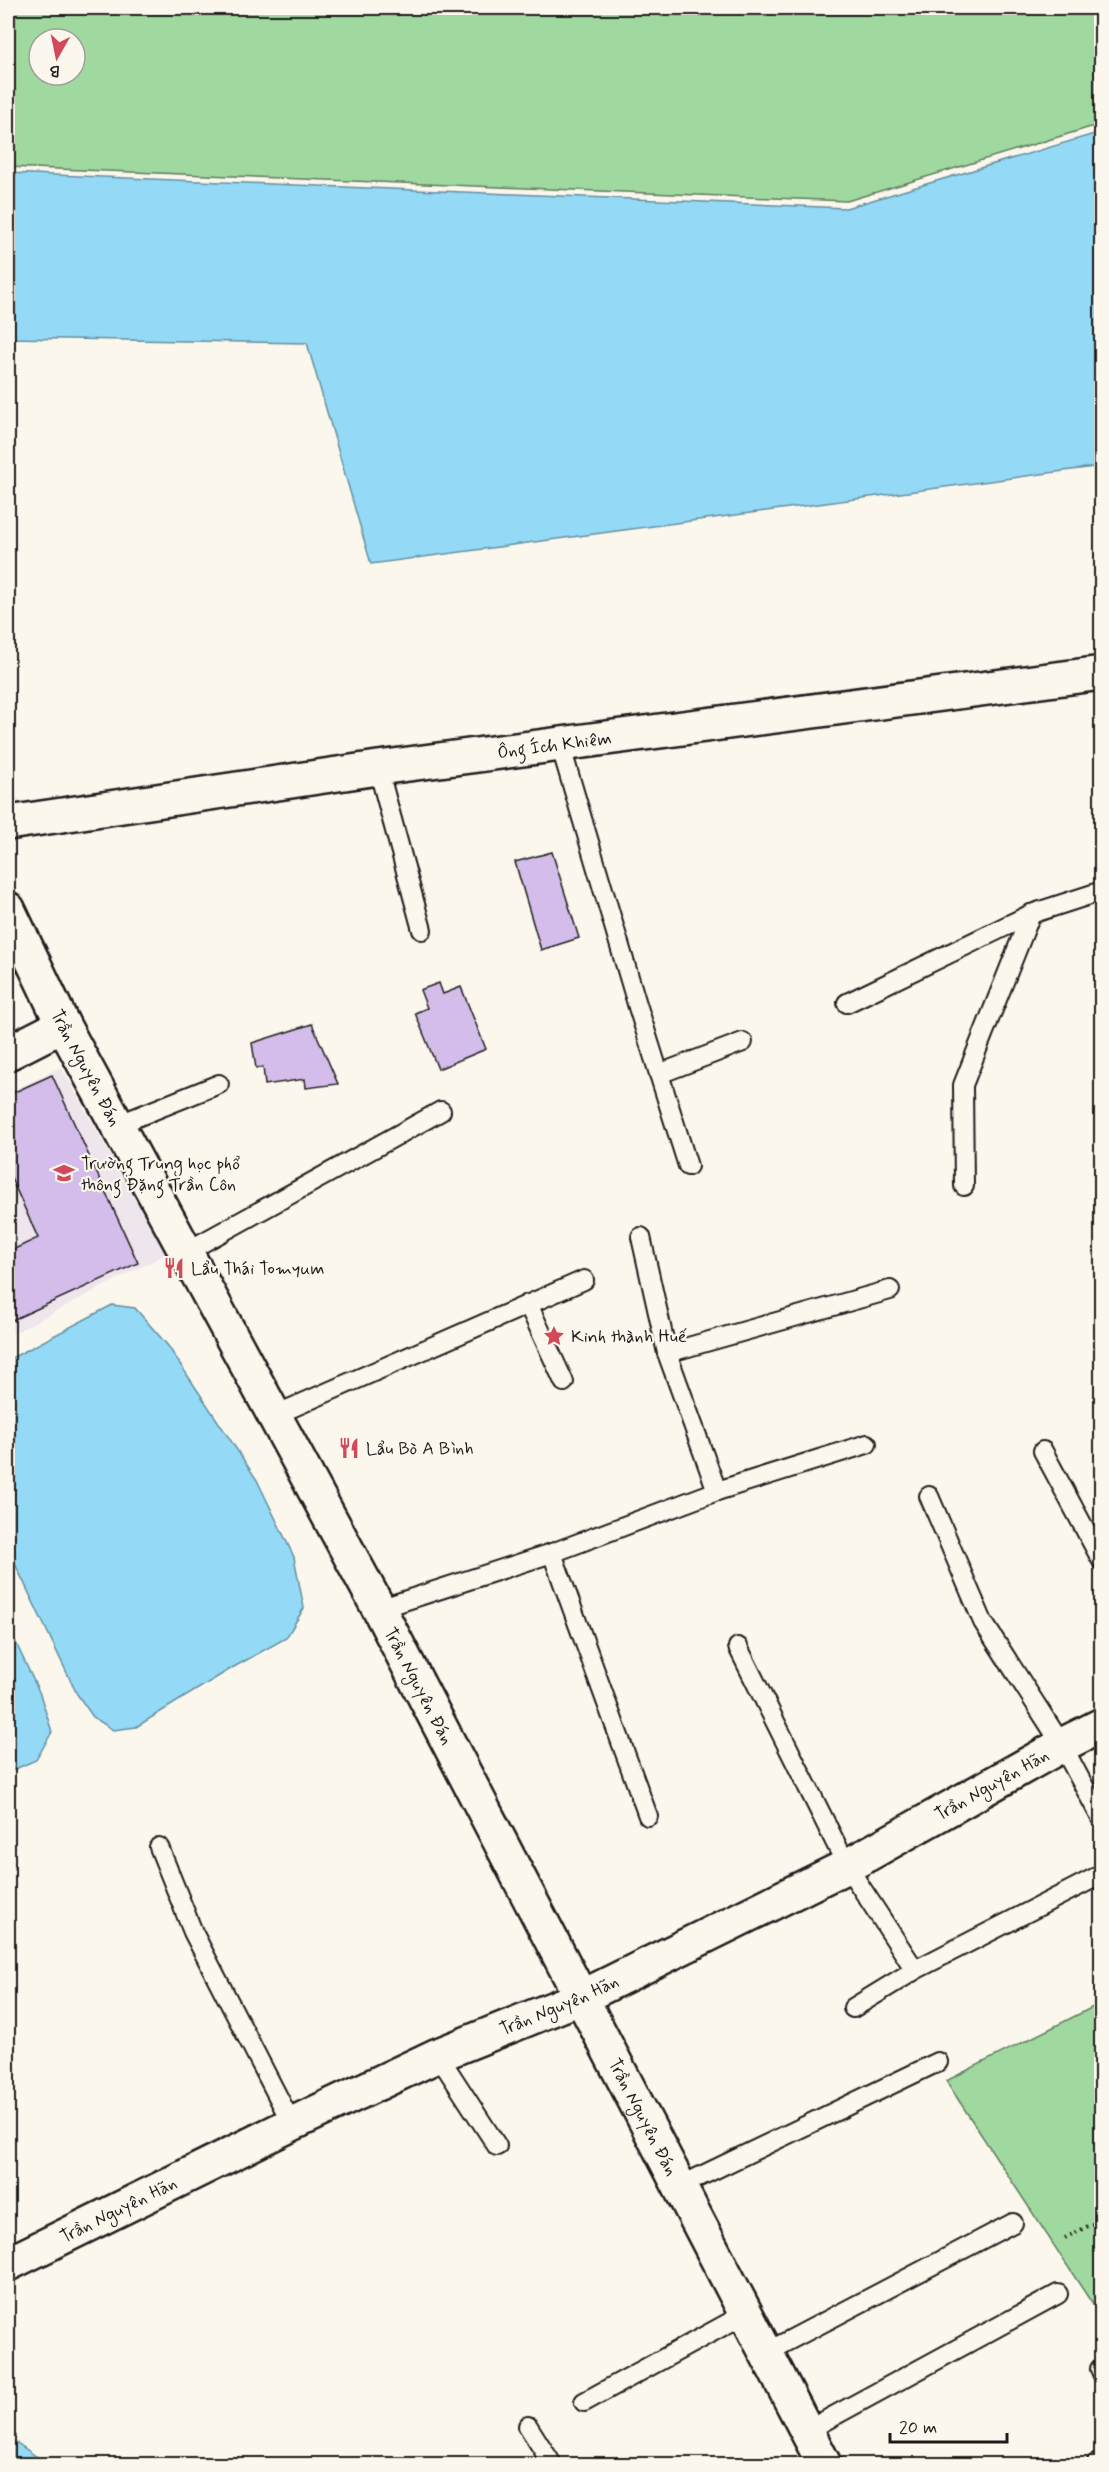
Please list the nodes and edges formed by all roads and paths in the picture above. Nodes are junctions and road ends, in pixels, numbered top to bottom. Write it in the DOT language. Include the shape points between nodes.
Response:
graph roads {
  1 [pos="1101,673"];
  2 [pos="560,744"];
  3 [pos="378,768"];
  4 [pos="8,823"];
  5 [pos="1101,891"];
  6 [pos="8,909"];
  7 [pos="1030,914"];
  8 [pos="422,930"];
  9 [pos="847,1003"];
  10 [pos="63,1025"];
  11 [pos="743,1042"];
  12 [pos="8,1053"];
  13 [pos="660,1074"];
  14 [pos="219,1084"];
  15 [pos="441,1111"];
  16 [pos="117,1125"];
  17 [pos="688,1166"];
  18 [pos="964,1186"];
  19 [pos="641,1237"];
  20 [pos="184,1253"];
  21 [pos="584,1280"];
  22 [pos="890,1290"];
  23 [pos="528,1304"];
  24 [pos="667,1353"];
  25 [pos="564,1382"];
  26 [pos="273,1416"];
  27 [pos="867,1444"];
  28 [pos="1044,1451"];
  29 [pos="717,1491"];
  30 [pos="929,1496"];
  31 [pos="552,1553"];
  32 [pos="1101,1561"];
  33 [pos="379,1609"];
  34 [pos="738,1647"];
  35 [pos="1101,1725"];
  36 [pos="1062,1745"];
  37 [pos="648,1816"];
  38 [pos="1101,1820"];
  39 [pos="159,1847"];
  40 [pos="847,1866"];
  41 [pos="1101,1875"];
  42 [pos="915,1970"];
  43 [pos="582,1997"];
  44 [pos="853,2008"];
  45 [pos="438,2055"];
  46 [pos="938,2062"];
  47 [pos="292,2124"];
  48 [pos="497,2146"];
  49 [pos="678,2187"];
  50 [pos="1101,2219"];
  51 [pos="1013,2223"];
  52 [pos="1065,2238"];
  53 [pos="8,2264"];
  54 [pos="1058,2294"];
  55 [pos="745,2314"];
  56 [pos="765,2353"];
  57 [pos="584,2402"];
  58 [pos="528,2426"];
  59 [pos="806,2431"];
  60 [pos="1101,2462"];
  61 [pos="552,2464"];
  62 [pos="824,2464"];
  63 [pos="1096,2464"];
  1 -- 2 [label="street, Ông Ích Khiêm"];
  2 -- 3 [label="street, Ông Ích Khiêm"];
  2 -- 13 [label="lane"];
  3 -- 4 [label="street, Ông Ích Khiêm"];
  3 -- 8 [label="lane"];
  5 -- 7 [label="lane"];
  6 -- 10 [label="street, Trần Nguyên Đán"];
  7 -- 9 [label="lane"];
  7 -- 18 [label="lane" via="963,1085"];
  10 -- 12 [label="street"];
  10 -- 16 [label="street, Trần Nguyên Đán"];
  11 -- 13 [label="lane"];
  13 -- 17 [label="lane"];
  14 -- 16 [label="lane"];
  15 -- 20 [label="lane"];
  16 -- 20 [label="street, Trần Nguyên Đán"];
  19 -- 24 [label="lane"];
  20 -- 26 [label="street, Trần Nguyên Đán"];
  21 -- 23 [label="lane"];
  22 -- 24 [label="lane"];
  23 -- 25 [label="lane"];
  23 -- 26 [label="lane"];
  24 -- 29 [label="lane"];
  26 -- 33 [label="street, Trần Nguyên Đán"];
  27 -- 29 [label="lane"];
  28 -- 32 [label="lane"];
  29 -- 31 [label="lane"];
  30 -- 36 [label="lane" via="983,1622"];
  31 -- 33 [label="lane"];
  31 -- 37 [label="lane"];
  33 -- 43 [label="street, Trần Nguyên Đán"];
  34 -- 40 [label="lane"];
  35 -- 36 [label="street, Trần Nguyên Hãn"];
  36 -- 38 [label="lane"];
  36 -- 40 [label="street, Trần Nguyên Hãn"];
  39 -- 47 [label="lane" via="193,1932"];
  40 -- 42 [label="lane"];
  40 -- 43 [label="street, Trần Nguyên Hãn"];
  41 -- 42 [label="lane"];
  42 -- 44 [label="lane"];
  43 -- 45 [label="street, Trần Nguyên Hãn"];
  43 -- 49 [label="street, Trần Nguyên Đán"];
  45 -- 47 [label="street, Trần Nguyên Hãn"];
  45 -- 48 [label="lane"];
  46 -- 49 [label="lane"];
  47 -- 53 [label="street, Trần Nguyên Hãn"];
  49 -- 55 [label="street, Trần Nguyên Đán"];
  50 -- 52 [label="path"];
  51 -- 56 [label="lane"];
  54 -- 59 [label="lane"];
  55 -- 56 [label="street, Trần Nguyên Đán"];
  55 -- 57 [label="lane"];
  56 -- 59 [label="street, Trần Nguyên Đán"];
  58 -- 61 [label="lane"];
  59 -- 62 [label="street, Trần Nguyên Đán"];
  60 -- 63 [label="lane"];
}
